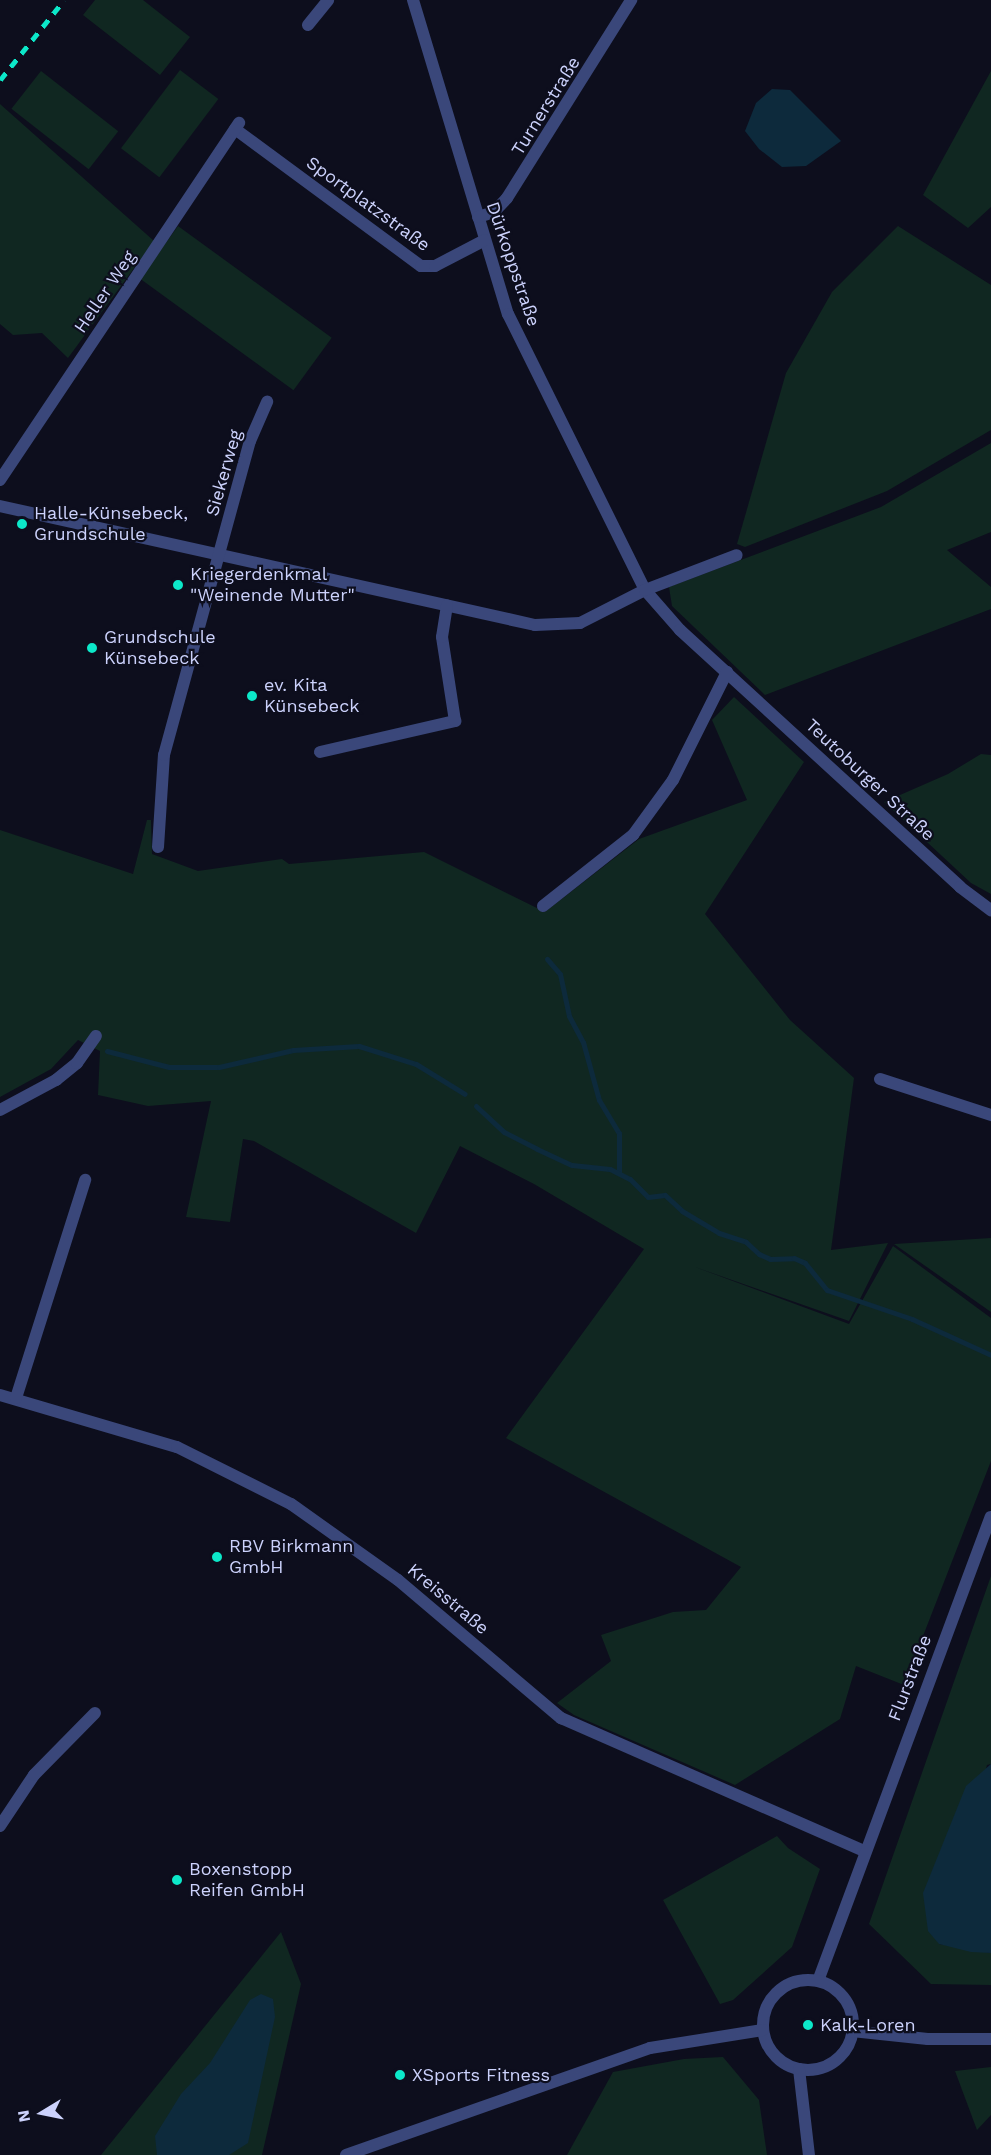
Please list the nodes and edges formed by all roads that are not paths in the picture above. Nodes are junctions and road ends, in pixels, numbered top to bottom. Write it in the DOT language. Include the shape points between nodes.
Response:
graph roads {
  1 [pos="328,0"];
  2 [pos="413,0"];
  3 [pos="631,0"];
  4 [pos="308,25"];
  5 [pos="237,126"];
  6 [pos="478,217"];
  7 [pos="485,240"];
  8 [pos="267,402"];
  9 [pos="0,480"];
  10 [pos="0,506"];
  11 [pos="220,555"];
  12 [pos="737,555"];
  13 [pos="645,590"];
  14 [pos="447,605"];
  15 [pos="726,672"];
  16 [pos="320,752"];
  17 [pos="158,847"];
  18 [pos="543,906"];
  19 [pos="991,910"];
  20 [pos="96,1035"];
  21 [pos="880,1079"];
  22 [pos="0,1110"];
  23 [pos="991,1115"];
  24 [pos="85,1180"];
  25 [pos="0,1395"];
  26 [pos="16,1398"];
  27 [pos="991,1517"];
  28 [pos="95,1713"];
  29 [pos="0,1826"];
  30 [pos="864,1851"];
  31 [pos="818,1981"];
  32 [pos="763,2030"];
  33 [pos="852,2031"];
  34 [pos="991,2039"];
  35 [pos="799,2069"];
  36 [pos="345,2155"];
  37 [pos="809,2155"];
  1 -- 4 [label="street"];
  2 -- 6 [label="street, Dürkoppstraße"];
  3 -- 6 [label="street, Turnerstraße" via="507,198 494,212"];
  5 -- 7 [label="street, Sportplatzstraße" via="421,266 435,266"];
  5 -- 9 [label="street, Heller Weg"];
  6 -- 7 [label="street, Dürkoppstraße"];
  7 -- 13 [label="street, Dürkoppstraße" via="508,314"];
  8 -- 11 [label="street, Siekerweg" via="250,441"];
  10 -- 11 [label="street"];
  11 -- 14 [label="street"];
  11 -- 17 [label="street, Siekerweg" via="164,754"];
  12 -- 13 [label="street"];
  13 -- 14 [label="street" via="580,623 558,626 535,625"];
  13 -- 15 [label="street, Teutoburger Straße" via="658,609"];
  14 -- 16 [label="street" via="442,637 455,721"];
  15 -- 18 [label="street" via="674,780 633,835"];
  15 -- 19 [label="street, Teutoburger Straße" via="960,887"];
  20 -- 22 [label="street" via="77,1063 56,1080"];
  21 -- 23 [label="street"];
  24 -- 26 [label="street"];
  25 -- 26 [label="street, Kreisstraße"];
  26 -- 30 [label="street, Kreisstraße" via="177,1448 291,1504 398,1580 561,1718"];
  27 -- 30 [label="street, Flurstraße"];
  28 -- 29 [label="street" via="34,1775"];
  30 -- 31 [label="street, Flurstraße"];
  31 -- 32 [label="street" via="789,1984 777,1992 768,2004"];
  31 -- 33 [label="street" via="830,1986 844,2000 852,2018"];
  32 -- 35 [label="street" via="776,2056"];
  32 -- 36 [label="street" via="650,2048"];
  33 -- 34 [label="street" via="928,2039"];
  33 -- 35 [label="street" via="848,2045 827,2065"];
  35 -- 37 [label="street"];
}
